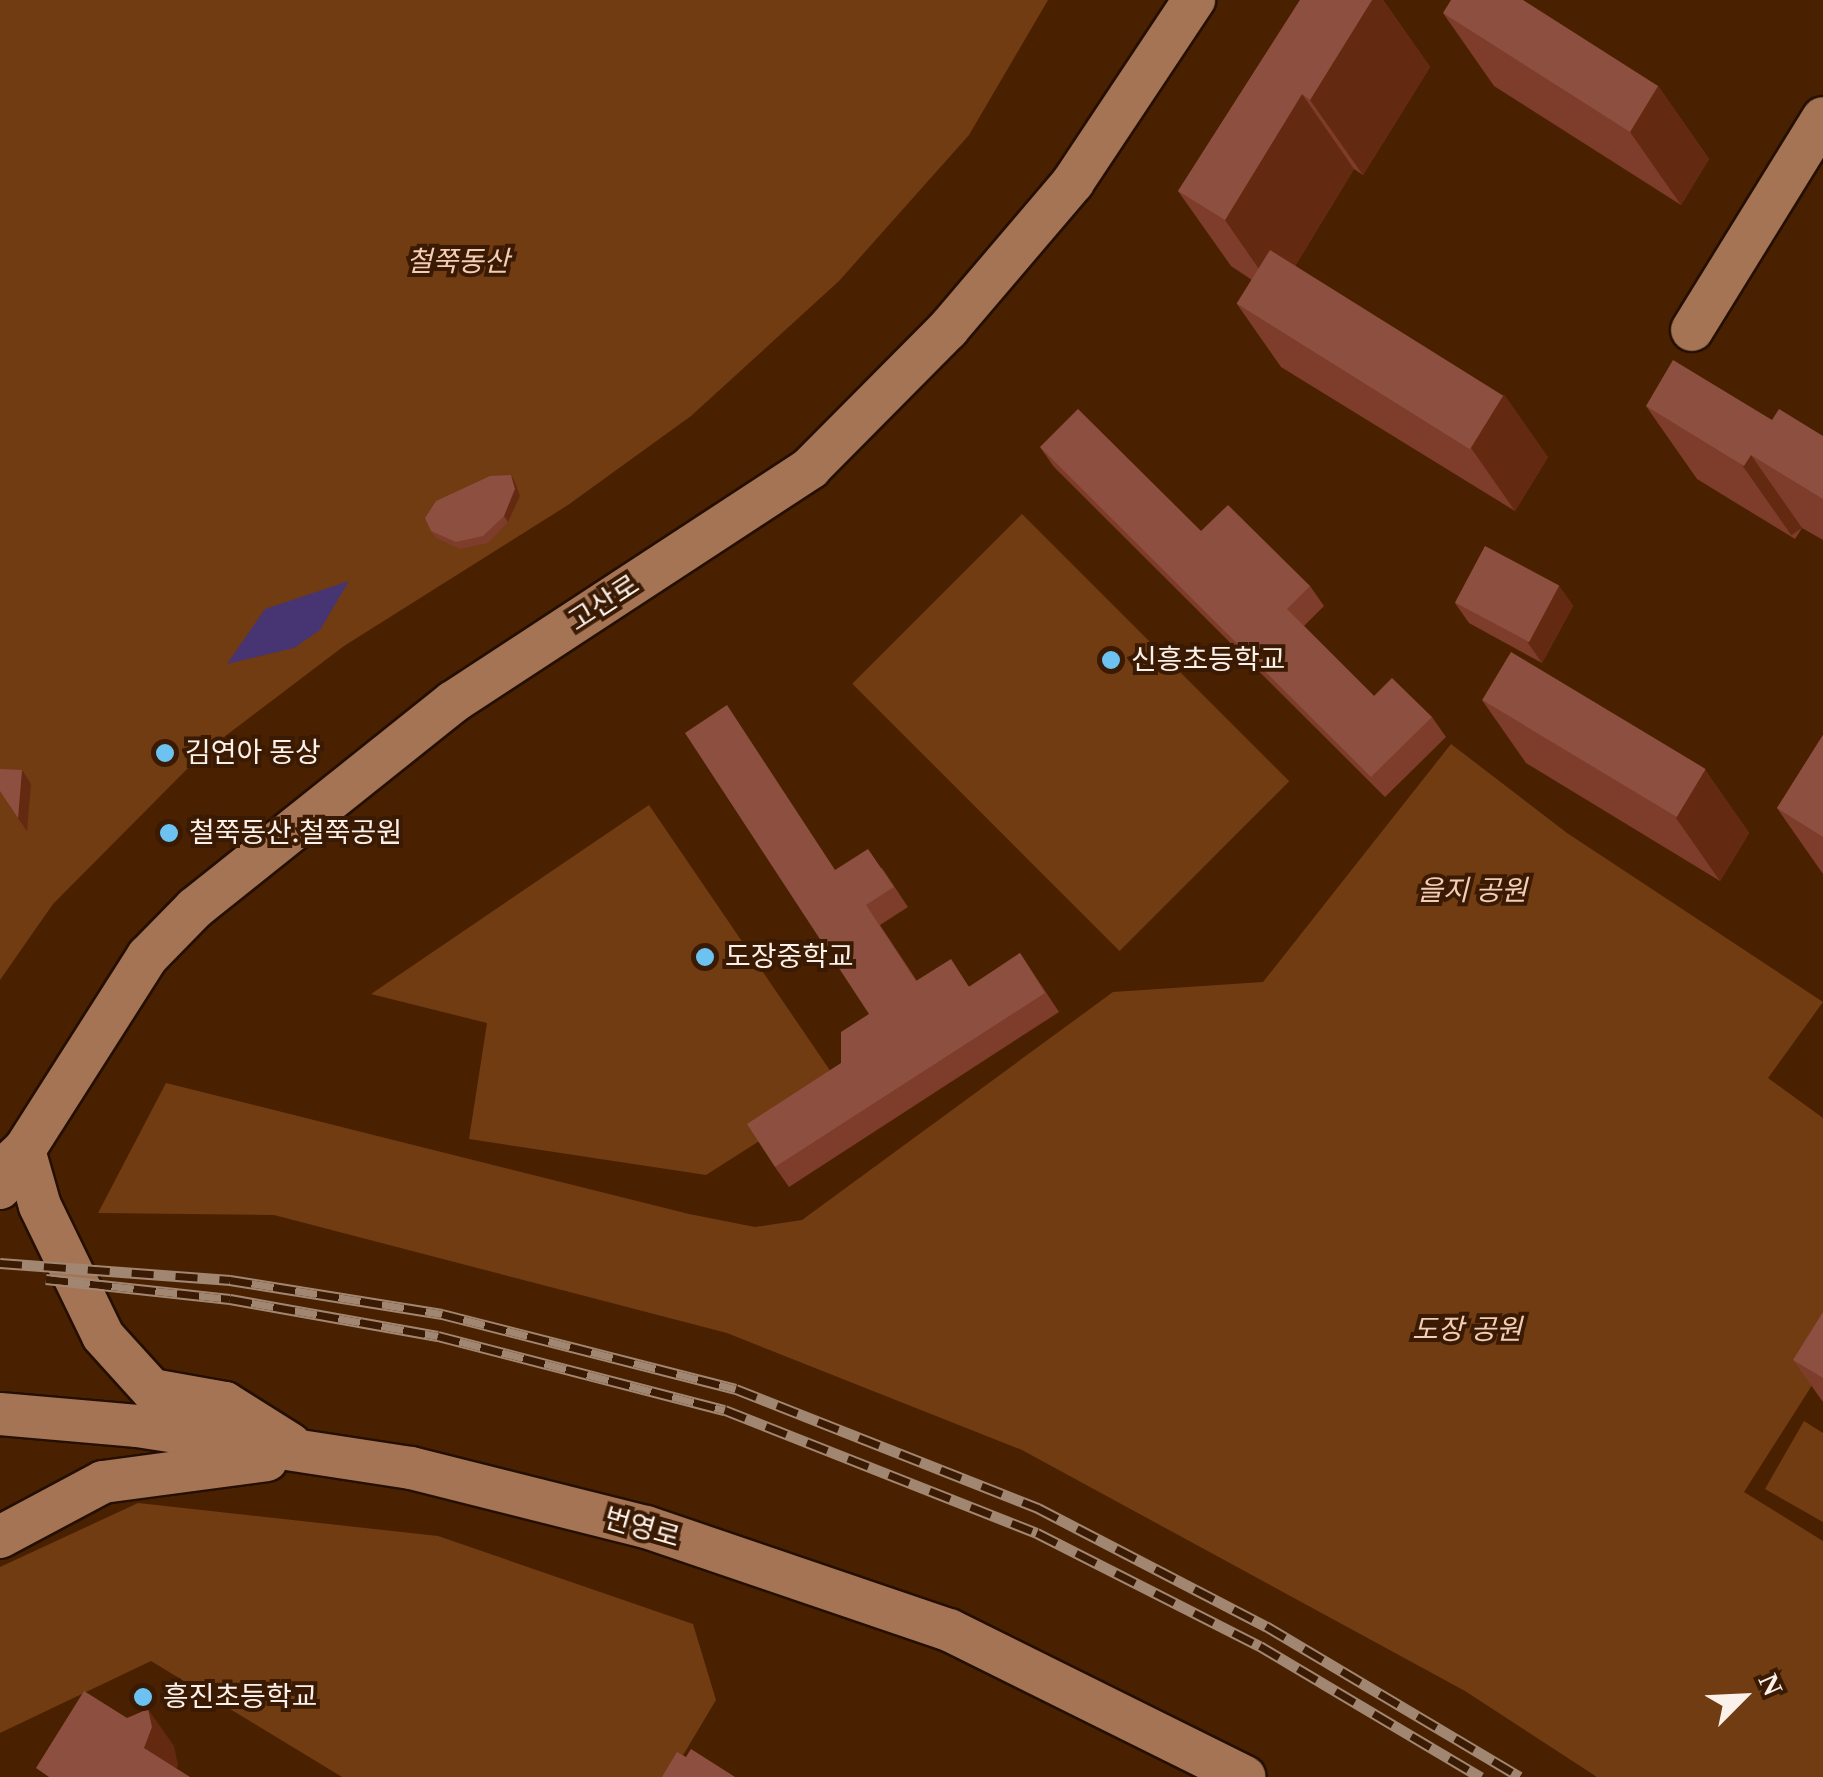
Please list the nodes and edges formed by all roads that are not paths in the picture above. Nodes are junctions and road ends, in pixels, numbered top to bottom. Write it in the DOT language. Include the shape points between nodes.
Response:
graph roads {
  1 [pos="1194,0"];
  2 [pos="1823,118"];
  3 [pos="1692,330"];
  4 [pos="12,1160"];
  5 [pos="0,1188"];
  6 [pos="0,1414"];
  7 [pos="307,1455"];
  8 [pos="0,1537"];
  9 [pos="1245,1777"];
  1 -- 4 [label="street, 고산로" via="1073,182 948,329 810,468 453,702 194,908 148,956"];
  2 -- 3 [label="street"];
  4 -- 5 [label="street, 고산로"];
  4 -- 7 [label="street" via="103,1336 152,1390 225,1404"];
  6 -- 7 [label="street, 번영로" via="137,1426"];
  7 -- 8 [label="street" via="104,1482"];
  7 -- 9 [label="street, 번영로" via="410,1468 646,1526 950,1630"];
}
